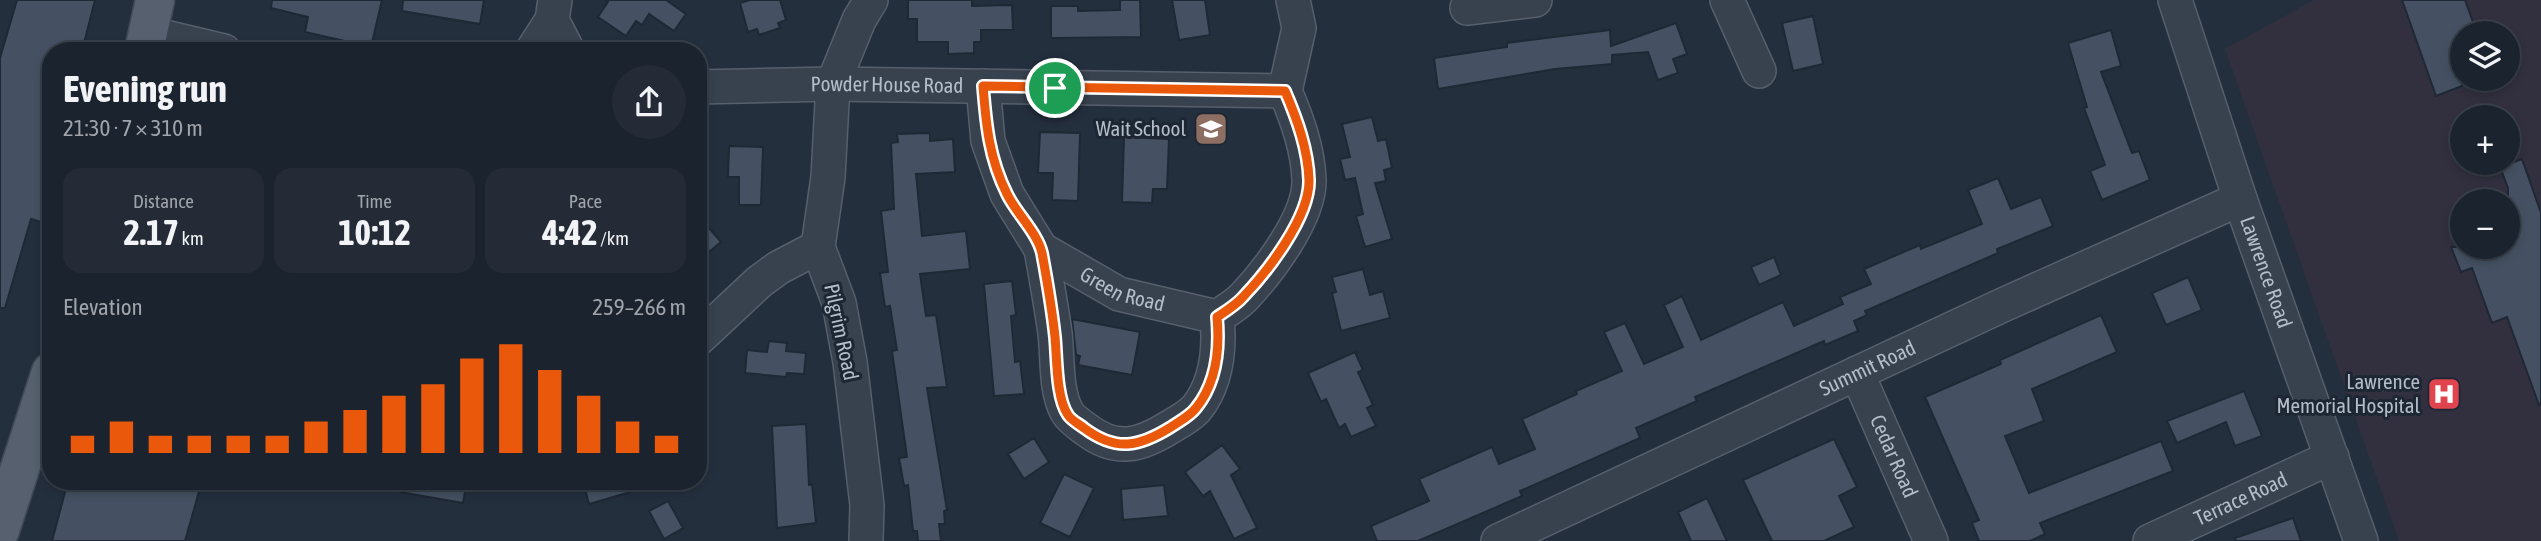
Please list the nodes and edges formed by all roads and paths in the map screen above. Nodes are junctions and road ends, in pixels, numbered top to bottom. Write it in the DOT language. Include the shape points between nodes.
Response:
graph roads {
  1 [pos="871,0"];
  2 [pos="1293,0"];
  3 [pos="1535,0"];
  4 [pos="1727,0"];
  5 [pos="2175,0"];
  6 [pos="1467,8"];
  7 [pos="553,10"];
  8 [pos="149,28"];
  9 [pos="195,42"];
  10 [pos="537,42"];
  11 [pos="565,42"];
  12 [pos="1759,71"];
  13 [pos="833,84"];
  14 [pos="983,86"];
  15 [pos="707,87"];
  16 [pos="1285,91"];
  17 [pos="2240,199"];
  18 [pos="818,247"];
  19 [pos="1041,249"];
  20 [pos="1217,317"];
  21 [pos="707,331"];
  22 [pos="1857,373"];
  23 [pos="42,400"];
  24 [pos="2332,457"];
  25 [pos="0,530"];
  26 [pos="866,541"];
  27 [pos="1498,541"];
  28 [pos="1931,541"];
  29 [pos="2150,541"];
  30 [pos="2361,541"];
  1 -- 13 [label="street, Pilgrim Road"];
  2 -- 16 [label="street" via="1299,28"];
  3 -- 6 [label="street"];
  4 -- 12 [label="street"];
  5 -- 17 [label="street, Lawrence Road"];
  7 -- 10 [label="street"];
  7 -- 11 [label="street"];
  8 -- 9 [label="street"];
  13 -- 14 [label="street, Powder House Road"];
  13 -- 15 [label="street, Powder House Road"];
  13 -- 18 [label="street, Pilgrim Road" via="828,177"];
  14 -- 16 [label="street, Powder House Road"];
  14 -- 19 [label="street, Green Road" via="988,141 1007,194"];
  16 -- 20 [label="street" via="1302,139 1307,194 1294,229 1261,275 1242,299"];
  17 -- 22 [label="street, Summit Road"];
  17 -- 24 [label="street, Lawrence Road"];
  18 -- 21 [label="street" via="759,282"];
  18 -- 26 [label="street, Pilgrim Road" via="839,303 848,352 867,505"];
  19 -- 20 [label="street, Green Road" via="1119,294"];
  19 -- 20 [label="street" via="1062,399 1068,415 1113,444 1144,441 1196,408 1217,363"];
  22 -- 27 [label="street, Summit Road"];
  22 -- 28 [label="street, Cedar Road"];
  23 -- 25 [label="main road"];
  24 -- 29 [label="street, Terrace Road"];
  24 -- 30 [label="street, Lawrence Road"];
}
